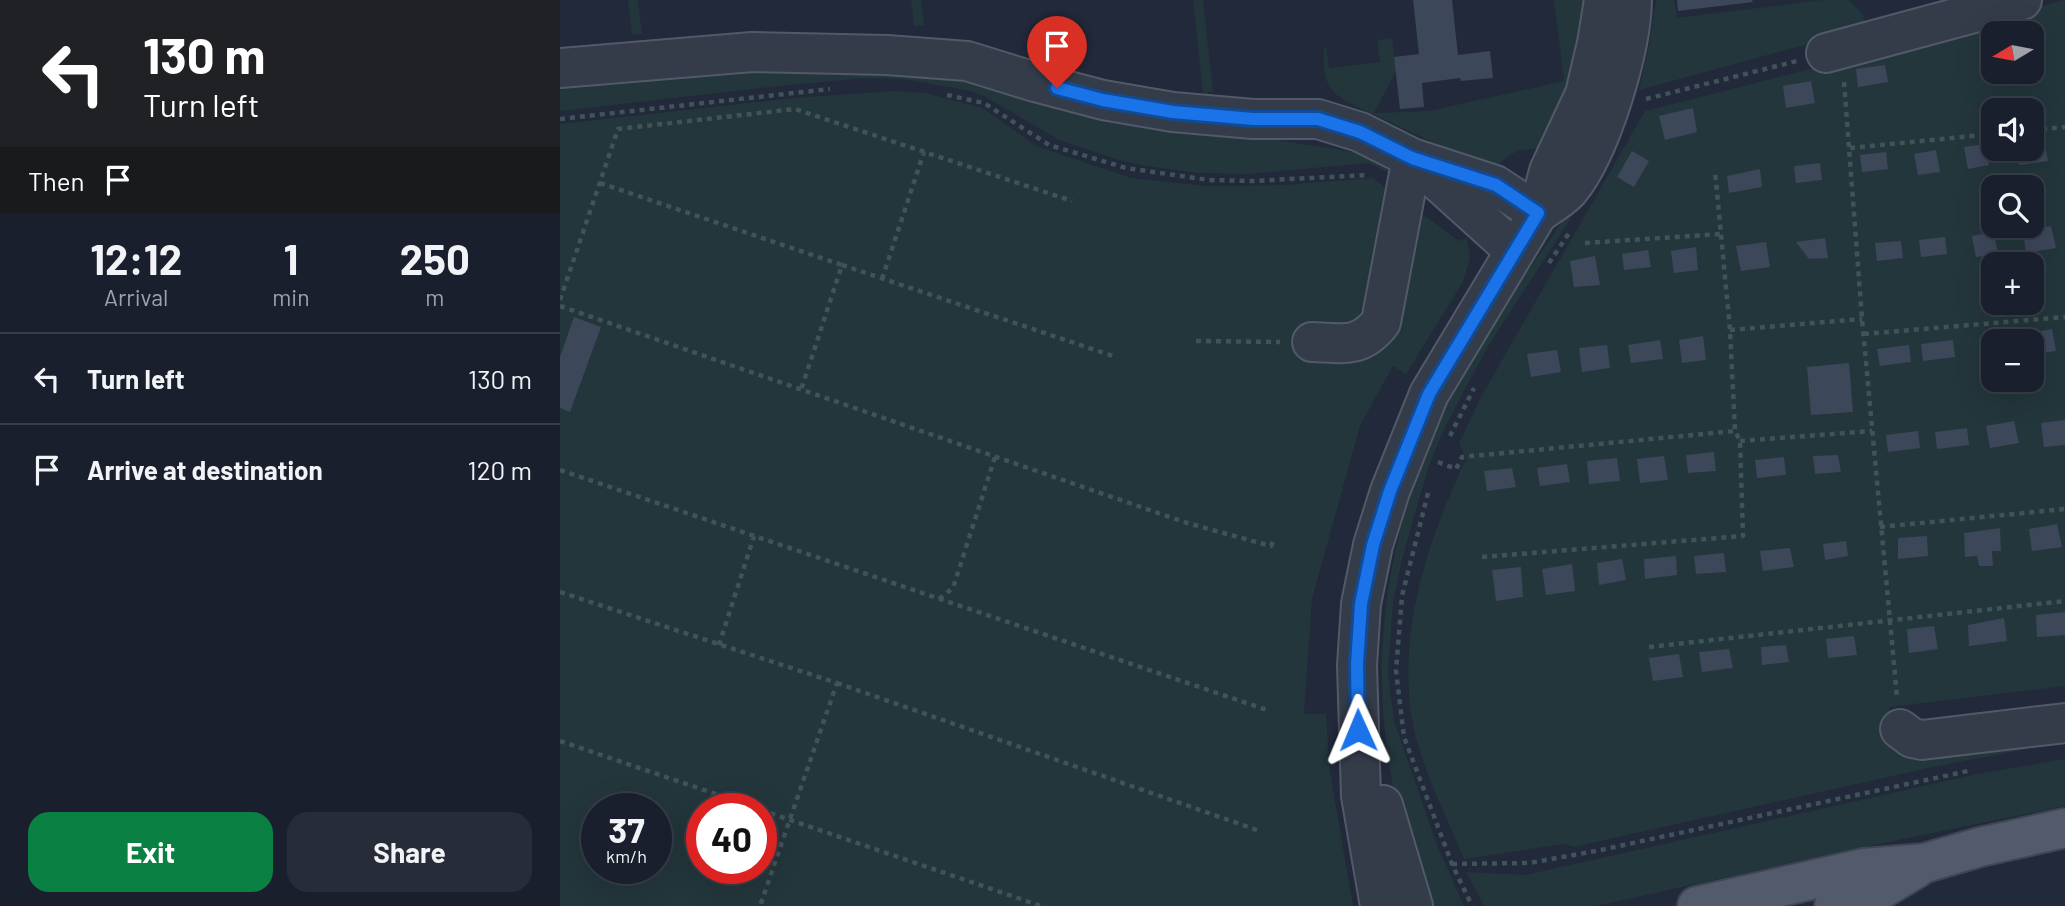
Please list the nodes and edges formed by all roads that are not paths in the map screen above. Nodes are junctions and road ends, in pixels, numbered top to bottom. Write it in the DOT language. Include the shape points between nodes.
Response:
graph roads {
  1 [pos="1604,0"];
  2 [pos="1632,0"];
  3 [pos="2022,0"];
  4 [pos="1833,51"];
  5 [pos="560,68"];
  6 [pos="1412,158"];
  7 [pos="1538,213"];
  8 [pos="1531,259"];
  9 [pos="1312,342"];
  10 [pos="2065,723"];
  11 [pos="1900,729"];
  12 [pos="1358,730"];
  13 [pos="2065,828"];
  14 [pos="1925,863"];
  15 [pos="1380,906"];
  16 [pos="1413,906"];
  17 [pos="1697,906"];
  18 [pos="1834,906"];
  1 -- 7 [label="street" via="1585,94 1549,171"];
  2 -- 7 [label="street" via="1624,55 1593,148 1567,193"];
  3 -- 4 [label="street"];
  5 -- 6 [label="street" via="752,52 967,61 1103,100 1173,112 1318,119 1360,132"];
  6 -- 7 [label="street" via="1496,185"];
  6 -- 8 [label="street"];
  6 -- 9 [label="street" via="1381,323 1353,344"];
  7 -- 8 [label="street"];
  8 -- 12 [label="street" via="1429,394 1390,491 1361,604"];
  10 -- 11 [label="street" via="1922,740"];
  12 -- 15 [label="street" via="1361,796"];
  12 -- 16 [label="street"];
  13 -- 14 [label="main road"];
  14 -- 17 [label="main road" via="1864,867"];
  14 -- 18 [label="main road" via="1875,893"];
}
